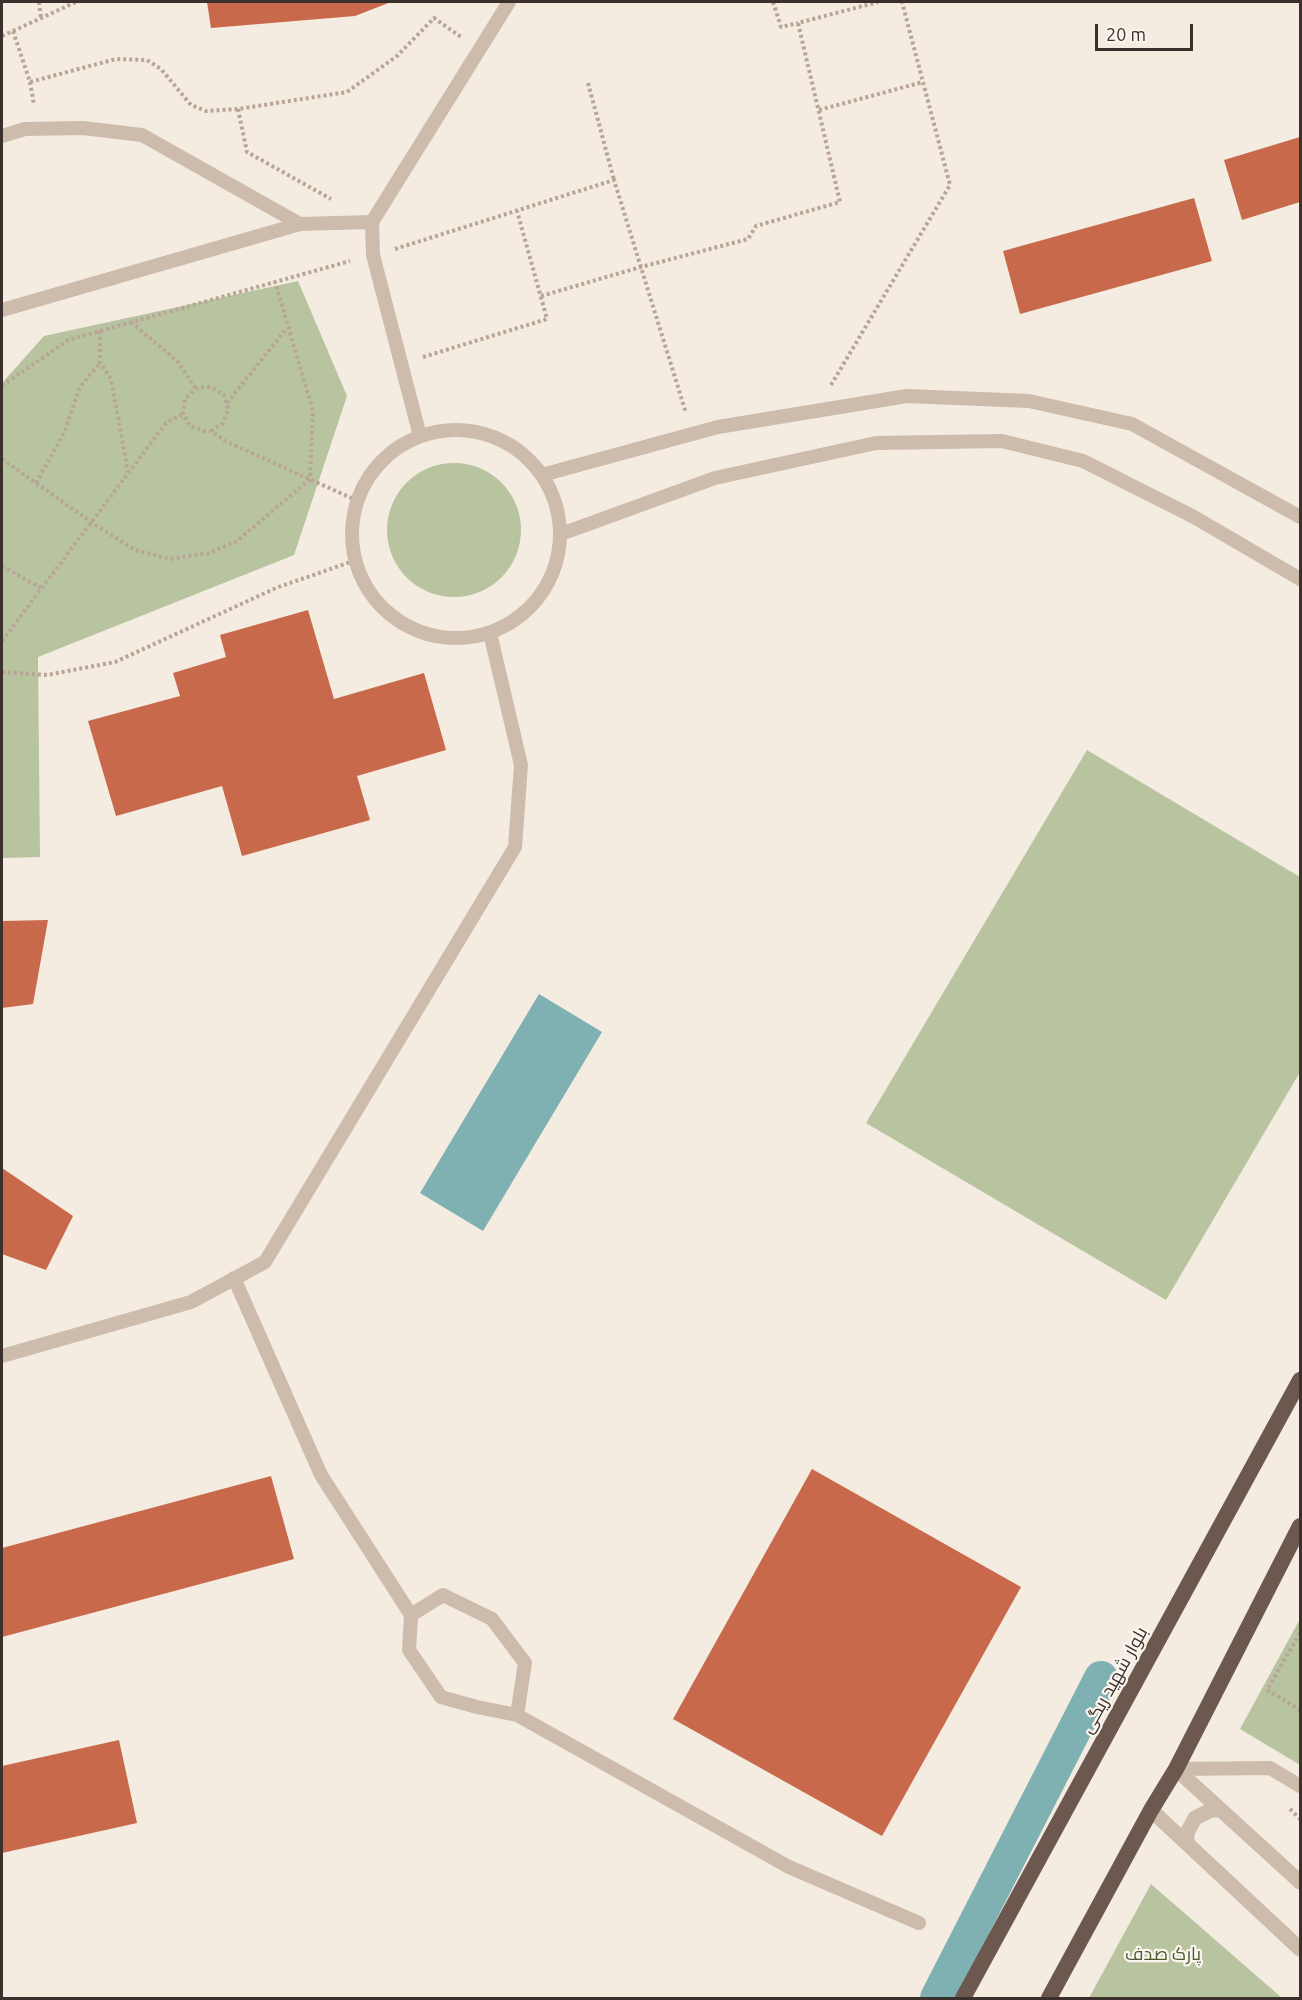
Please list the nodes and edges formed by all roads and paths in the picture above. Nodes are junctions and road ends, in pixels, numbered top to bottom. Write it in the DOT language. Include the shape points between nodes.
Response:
graph roads {
  1 [pos="39,2"];
  2 [pos="76,2"];
  3 [pos="509,2"];
  4 [pos="773,2"];
  5 [pos="878,2"];
  6 [pos="903,2"];
  7 [pos="41,18"];
  8 [pos="798,23"];
  9 [pos="13,31"];
  10 [pos="2,36"];
  11 [pos="479,50"];
  12 [pos="923,82"];
  13 [pos="588,83"];
  14 [pos="238,109"];
  15 [pos="819,110"];
  16 [pos="2,135"];
  17 [pos="614,180"];
  18 [pos="334,201"];
  19 [pos="517,211"];
  20 [pos="372,222"];
  21 [pos="300,224"];
  22 [pos="373,255"];
  23 [pos="641,267"];
  24 [pos="274,282"];
  25 [pos="541,296"];
  26 [pos="2,310"];
  27 [pos="131,322"];
  28 [pos="287,328"];
  29 [pos="100,331"];
  30 [pos="100,363"];
  31 [pos="401,364"];
  32 [pos="2,386"];
  33 [pos="196,388"];
  34 [pos="227,403"];
  35 [pos="815,411"];
  36 [pos="183,414"];
  37 [pos="211,431"];
  38 [pos="692,434"];
  39 [pos="420,436"];
  40 [pos="2,459"];
  41 [pos="128,472"];
  42 [pos="542,475"];
  43 [pos="310,479"];
  44 [pos="36,483"];
  45 [pos="358,501"];
  46 [pos="1300,517"];
  47 [pos="91,522"];
  48 [pos="561,534"];
  49 [pos="356,560"];
  50 [pos="2,566"];
  51 [pos="1300,579"];
  52 [pos="41,588"];
  53 [pos="490,633"];
  54 [pos="2,641"];
  55 [pos="2,672"];
  56 [pos="234,1278"];
  57 [pos="2,1356"];
  58 [pos="1300,1380"];
  59 [pos="1300,1526"];
  60 [pos="411,1615"];
  61 [pos="1300,1633"];
  62 [pos="1300,1710"];
  63 [pos="517,1714"];
  64 [pos="1176,1768"];
  65 [pos="1300,1786"];
  66 [pos="1151,1810"];
  67 [pos="1221,1810"];
  68 [pos="1187,1842"];
  69 [pos="1300,1882"];
  70 [pos="919,1923"];
  71 [pos="1300,1949"];
  72 [pos="963,1998"];
  73 [pos="1049,1998"];
  1 -- 7 [label="path"];
  2 -- 7 [label="path"];
  3 -- 11 [label="lane"];
  4 -- 8 [label="path" via="781,27"];
  5 -- 8 [label="path"];
  6 -- 12 [label="path"];
  7 -- 9 [label="path"];
  8 -- 15 [label="path"];
  9 -- 10 [label="path"];
  9 -- 14 [label="path" via="30,82 116,59 147,60 161,69 191,105 206,111"];
  11 -- 14 [label="path" via="434,18 397,56 347,92"];
  11 -- 20 [label="lane"];
  12 -- 15 [label="path"];
  12 -- 35 [label="path" via="950,185"];
  13 -- 17 [label="path"];
  14 -- 18 [label="path" via="247,152"];
  15 -- 23 [label="path" via="840,202 756,226 748,239"];
  16 -- 21 [label="lane" via="25,129 82,128 142,135"];
  17 -- 19 [label="path"];
  17 -- 23 [label="path"];
  19 -- 22 [label="path"];
  19 -- 25 [label="path"];
  20 -- 21 [label="lane"];
  20 -- 22 [label="lane"];
  21 -- 26 [label="lane"];
  22 -- 24 [label="path"];
  22 -- 31 [label="lane"];
  23 -- 25 [label="path"];
  23 -- 38 [label="path"];
  24 -- 27 [label="path"];
  24 -- 28 [label="path"];
  25 -- 31 [label="path" via="547,319"];
  27 -- 29 [label="path"];
  27 -- 33 [label="path" via="178,362"];
  28 -- 34 [label="path"];
  28 -- 43 [label="path" via="313,411"];
  29 -- 30 [label="path"];
  29 -- 32 [label="path" via="68,340"];
  30 -- 41 [label="path" via="111,379"];
  30 -- 44 [label="path" via="80,387 64,433"];
  31 -- 39 [label="lane"];
  33 -- 34 [label="path" via="218,391"];
  33 -- 36 [label="path" via="185,399"];
  34 -- 37 [label="path" via="223,423"];
  35 -- 38 [label="lane"];
  35 -- 46 [label="lane" via="908,396 1029,401 1132,424"];
  36 -- 37 [label="path" via="190,426"];
  36 -- 41 [label="path" via="165,423"];
  37 -- 43 [label="path"];
  38 -- 42 [label="lane"];
  39 -- 42 [label="lane" via="454,429 488,435 519,450"];
  39 -- 45 [label="lane" via="389,453 366,481"];
  40 -- 44 [label="path"];
  41 -- 47 [label="path"];
  42 -- 48 [label="lane" via="556,503"];
  43 -- 45 [label="path"];
  43 -- 47 [label="path" via="237,541 209,553 170,559 135,550"];
  44 -- 47 [label="path"];
  45 -- 49 [label="lane" via="353,515 352,551"];
  47 -- 52 [label="path"];
  48 -- 51 [label="lane" via="715,478 876,443 1002,441 1083,461 1194,517"];
  48 -- 53 [label="lane" via="556,566 542,595 519,618"];
  49 -- 53 [label="lane" via="365,585 388,613 418,632 454,639"];
  49 -- 55 [label="path" via="276,588 115,662 47,675"];
  50 -- 52 [label="path"];
  52 -- 54 [label="path"];
  53 -- 56 [label="lane" via="521,765 514,847 265,1262"];
  56 -- 57 [label="lane" via="190,1302"];
  56 -- 60 [label="lane" via="321,1475"];
  58 -- 72 [label="highway, بلوار شهید ریگی"];
  59 -- 64 [label="highway"];
  60 -- 63 [label="lane" via="409,1650 441,1696"];
  60 -- 63 [label="lane" via="443,1595 492,1619 525,1663"];
  61 -- 62 [label="path" via="1268,1690"];
  63 -- 70 [label="lane" via="789,1867"];
  64 -- 65 [label="lane" via="1270,1768"];
  64 -- 66 [label="highway"];
  64 -- 67 [label="street"];
  66 -- 68 [label="street"];
  66 -- 73 [label="highway"];
  67 -- 68 [label="street" via="1195,1818"];
  67 -- 69 [label="street"];
  68 -- 71 [label="street"];
}
